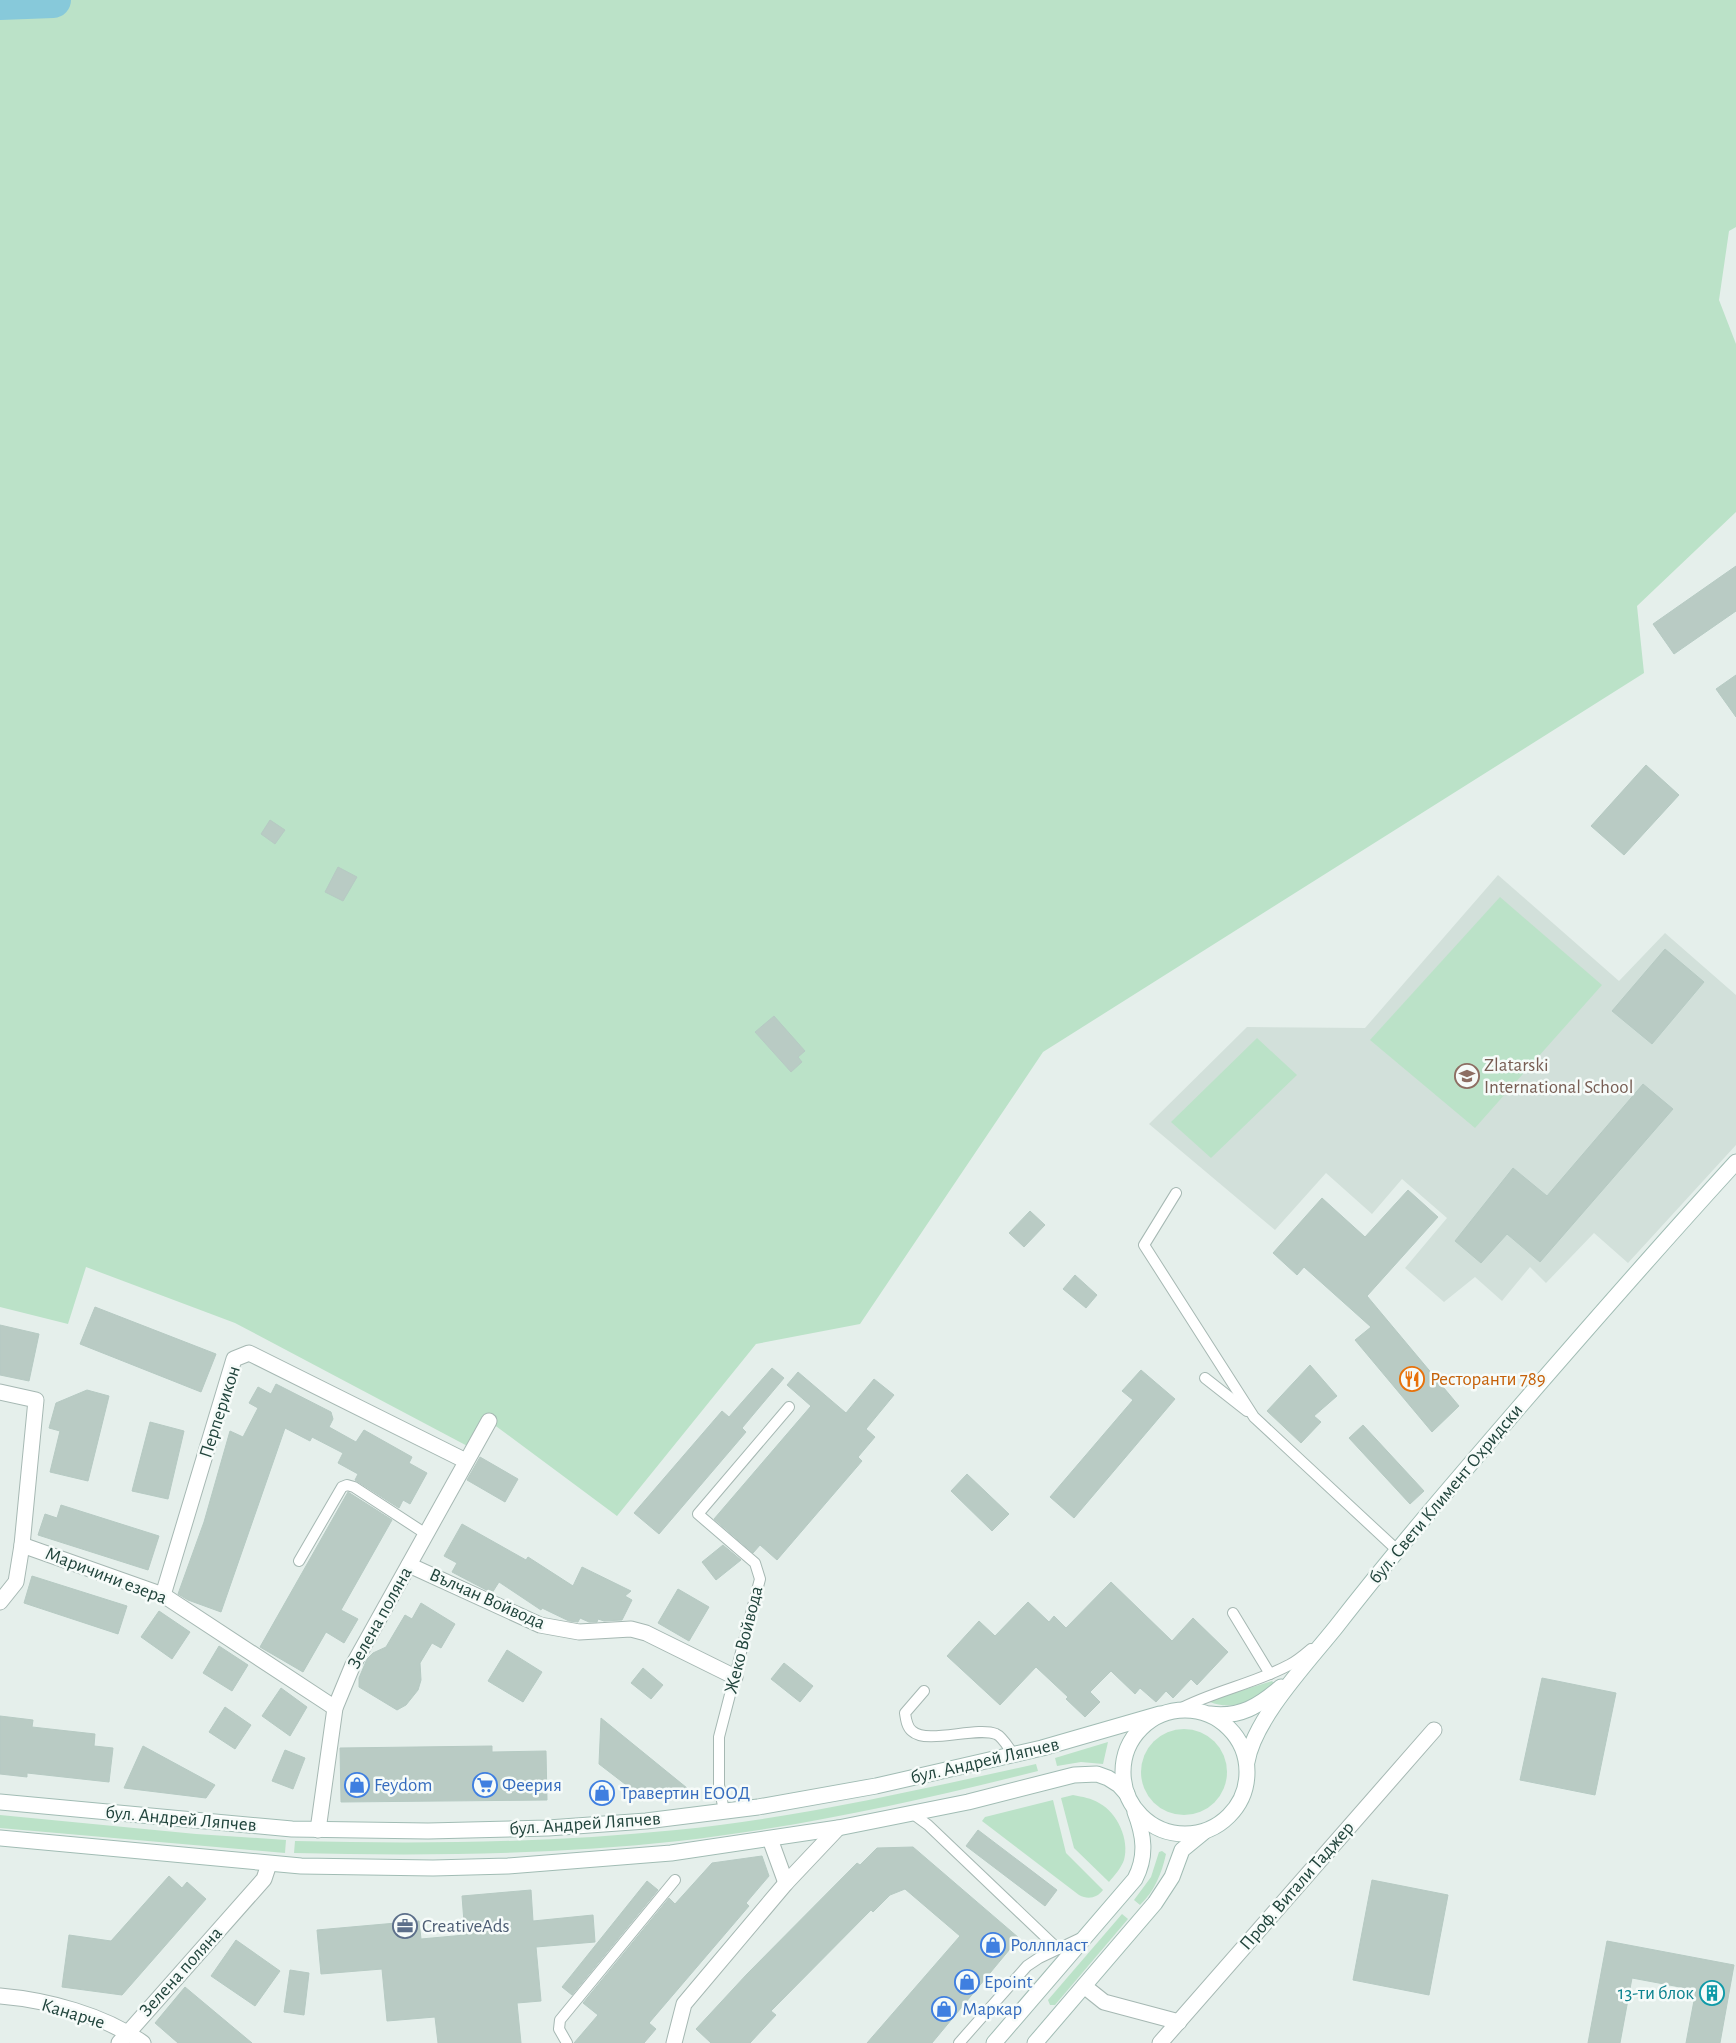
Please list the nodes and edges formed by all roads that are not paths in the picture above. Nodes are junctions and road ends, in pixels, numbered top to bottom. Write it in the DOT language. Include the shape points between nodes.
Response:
graph roads {
  1 [pos="1736,1162"];
  2 [pos="1176,1193"];
  3 [pos="1205,1378"];
  4 [pos="0,1392"];
  5 [pos="788,1407"];
  6 [pos="1254,1416"];
  7 [pos="488,1421"];
  8 [pos="466,1461"];
  9 [pos="426,1534"];
  10 [pos="22,1545"];
  11 [pos="1396,1549"];
  12 [pos="299,1561"];
  13 [pos="409,1565"];
  14 [pos="163,1595"];
  15 [pos="0,1602"];
  16 [pos="1232,1613"];
  17 [pos="1330,1635"];
  18 [pos="1300,1672"];
  19 [pos="1270,1674"];
  20 [pos="735,1678"];
  21 [pos="924,1691"];
  22 [pos="335,1708"];
  23 [pos="1178,1710"];
  24 [pos="1206,1713"];
  25 [pos="1160,1714"];
  26 [pos="1434,1730"];
  27 [pos="1014,1755"];
  28 [pos="1247,1762"];
  29 [pos="1130,1800"];
  30 [pos="0,1802"];
  31 [pos="724,1811"];
  32 [pos="913,1814"];
  33 [pos="838,1828"];
  34 [pos="1209,1829"];
  35 [pos="318,1830"];
  36 [pos="0,1838"];
  37 [pos="770,1839"];
  38 [pos="269,1864"];
  39 [pos="675,1880"];
  40 [pos="786,1884"];
  41 [pos="1092,1931"];
  42 [pos="1058,1949"];
  43 [pos="1084,1986"];
  44 [pos="0,1996"];
  45 [pos="1179,2022"];
  46 [pos="123,2038"];
  47 [pos="143,2043"];
  48 [pos="567,2043"];
  49 [pos="674,2043"];
  50 [pos="959,2043"];
  51 [pos="994,2043"];
  52 [pos="1035,2043"];
  53 [pos="1160,2043"];
  1 -- 11 [label="main road, бул. Свети Климент Охридски"];
  2 -- 6 [label="lane" via="1144,1245"];
  3 -- 6 [label="lane"];
  4 -- 10 [label="main road, Маричини езера" via="36,1400"];
  5 -- 20 [label="lane, Жеко Войвода" via="698,1514 755,1563 760,1579"];
  6 -- 11 [label="lane"];
  7 -- 8 [label="main road, Зелена поляна"];
  8 -- 9 [label="main road, Зелена поляна"];
  8 -- 14 [label="main road, Перперикон" via="249,1353 234,1359"];
  9 -- 12 [label="lane" via="347,1485 342,1487"];
  9 -- 13 [label="main road, Зелена поляна"];
  10 -- 14 [label="main road, Маричини езера"];
  10 -- 15 [label="main road" via="16,1582"];
  11 -- 17 [label="main road, бул. Свети Климент Охридски"];
  13 -- 20 [label="main road, Вълчан Войвода" via="540,1625 579,1632 631,1629 646,1633"];
  13 -- 22 [label="main road, Зелена поляна" via="352,1667"];
  14 -- 22 [label="main road, Маричини езера"];
  16 -- 19 [label="lane"];
  17 -- 18 [label="main road, бул. Свети Климент Охридски"];
  17 -- 19 [label="lane" via="1292,1664"];
  18 -- 24 [label="main road, бул. Свети Климент Охридски" via="1264,1702 1247,1711 1222,1715"];
  18 -- 28 [label="main road, бул. Свети Климент Охридски" via="1253,1739"];
  19 -- 23 [label="lane"];
  20 -- 31 [label="lane, Жеко Войвода" via="719,1737 719,1785"];
  21 -- 27 [label="lane" via="905,1713 913,1733 930,1736 986,1732 998,1735"];
  22 -- 35 [label="main road, Зелена поляна"];
  23 -- 24 [label="main road"];
  23 -- 25 [label="main road"];
  24 -- 28 [label="main road" via="1235,1734"];
  25 -- 27 [label="main road, бул. Андрей Ляпчев"];
  25 -- 29 [label="main road" via="1137,1732 1124,1757 1122,1769"];
  26 -- 45 [label="main road, Проф. Витали Таджер"];
  27 -- 31 [label="main road, бул. Андрей Ляпчев" via="876,1786"];
  28 -- 34 [label="main road" via="1245,1792 1238,1805 1222,1823"];
  29 -- 32 [label="main road, бул. Андрей Ляпчев" via="1119,1785 1108,1778 1096,1774 1074,1774"];
  29 -- 34 [label="main road" via="1148,1822 1170,1832 1195,1833"];
  29 -- 41 [label="main road" via="1144,1845 1140,1870"];
  30 -- 35 [label="main road, бул. Андрей Ляпчев"];
  31 -- 35 [label="main road, бул. Андрей Ляпчев" via="548,1828"];
  32 -- 33 [label="main road, бул. Андрей Ляпчев"];
  32 -- 42 [label="lane"];
  33 -- 37 [label="main road, бул. Андрей Ляпчев"];
  33 -- 40 [label="main road"];
  34 -- 43 [label="main road" via="1182,1850 1172,1877 1155,1903"];
  36 -- 38 [label="main road, бул. Андрей Ляпчев"];
  37 -- 38 [label="main road, бул. Андрей Ляпчев" via="671,1853 508,1866 336,1868"];
  37 -- 40 [label="main road"];
  38 -- 46 [label="main road, Зелена поляна" via="264,1878"];
  39 -- 48 [label="lane" via="560,2020 559,2029"];
  40 -- 49 [label="main road" via="684,2004"];
  41 -- 42 [label="lane"];
  41 -- 51 [label="main road"];
  42 -- 50 [label="lane" via="1027,1966"];
  43 -- 45 [label="main road" via="1104,2002"];
  43 -- 52 [label="main road"];
  44 -- 46 [label="main road, Канарче" via="88,2015"];
  45 -- 53 [label="main road, Проф. Витали Таджер"];
  46 -- 47 [label="main road, Канарче"];
}
